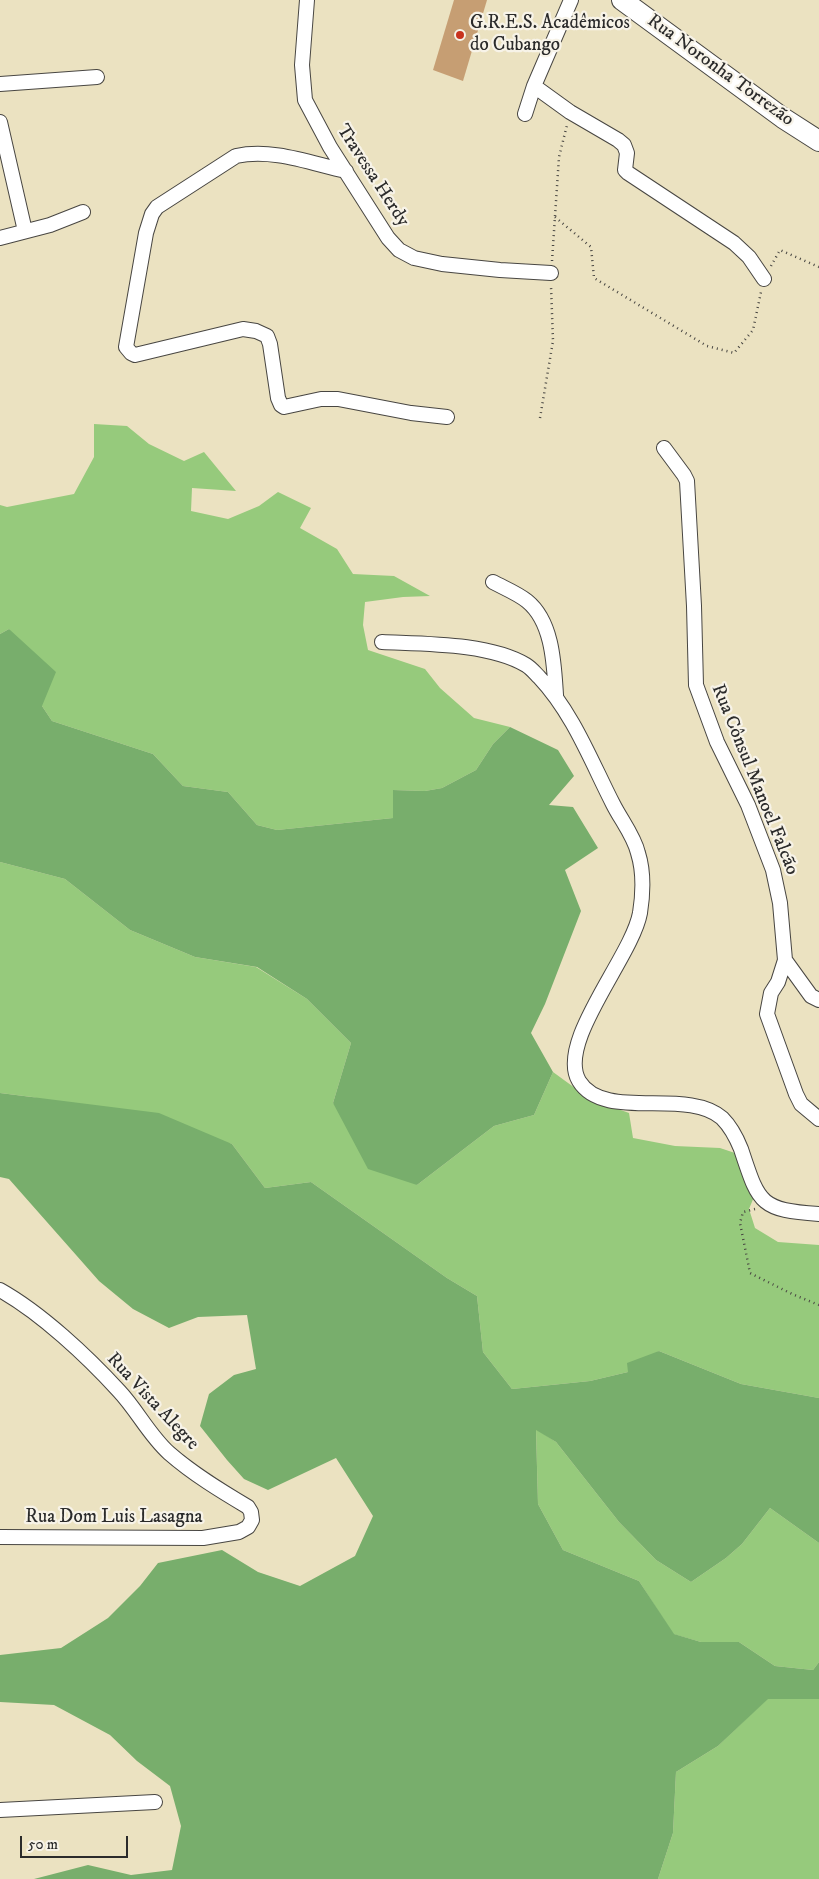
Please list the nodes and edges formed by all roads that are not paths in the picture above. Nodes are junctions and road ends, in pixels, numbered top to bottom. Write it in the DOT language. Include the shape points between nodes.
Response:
graph roads {
  1 [pos="307,0"];
  2 [pos="571,0"];
  3 [pos="622,0"];
  4 [pos="97,77"];
  5 [pos="0,84"];
  6 [pos="534,86"];
  7 [pos="524,114"];
  8 [pos="0,122"];
  9 [pos="819,141"];
  10 [pos="346,171"];
  11 [pos="83,212"];
  12 [pos="25,231"];
  13 [pos="0,238"];
  14 [pos="551,273"];
  15 [pos="764,278"];
  16 [pos="447,417"];
  17 [pos="664,448"];
  18 [pos="493,582"];
  19 [pos="382,642"];
  20 [pos="556,695"];
  21 [pos="785,960"];
  22 [pos="819,1000"];
  23 [pos="819,1119"];
  24 [pos="819,1214"];
  25 [pos="0,1290"];
  26 [pos="228,1534"];
  27 [pos="0,1537"];
  28 [pos="156,1802"];
  29 [pos="0,1810"];
  1 -- 10 [label="street, Travessa Herdy" via="302,65 305,100"];
  2 -- 6 [label="street"];
  3 -- 9 [label="main road, Rua Noronha Torrezão"];
  4 -- 5 [label="street"];
  6 -- 7 [label="street"];
  6 -- 15 [label="street" via="618,140 626,149 625,170 628,173 734,243"];
  8 -- 12 [label="street"];
  10 -- 14 [label="street, Travessa Herdy" via="388,238 399,250 414,258 442,264"];
  10 -- 16 [label="street" via="269,154 245,154 236,156 157,207 146,233 126,347 135,354 250,329 267,336 278,398 284,407 338,399"];
  11 -- 12 [label="street"];
  12 -- 13 [label="street"];
  17 -- 21 [label="street, Rua Cônsul Manoel Falcão" via="687,481 696,685 717,742 748,805 773,870 780,903"];
  18 -- 20 [label="street" via="528,602 542,621 553,651"];
  19 -- 20 [label="street" via="461,648 507,656 528,666"];
  20 -- 24 [label="street" via="638,851 642,882 640,915 630,941 584,1025 574,1058 580,1082 587,1090 608,1100 690,1104 717,1114 738,1142 750,1178 761,1198 770,1206 787,1211"];
  21 -- 22 [label="street" via="811,996"];
  21 -- 23 [label="street" via="768,1003 767,1014 796,1094 801,1104"];
  25 -- 26 [label="street, Rua Vista Alegre" via="73,1346 120,1392 169,1452 248,1507 252,1520 248,1527"];
  26 -- 27 [label="street, Rua Dom Luis Lasagna" via="203,1538"];
  28 -- 29 [label="street"];
}
